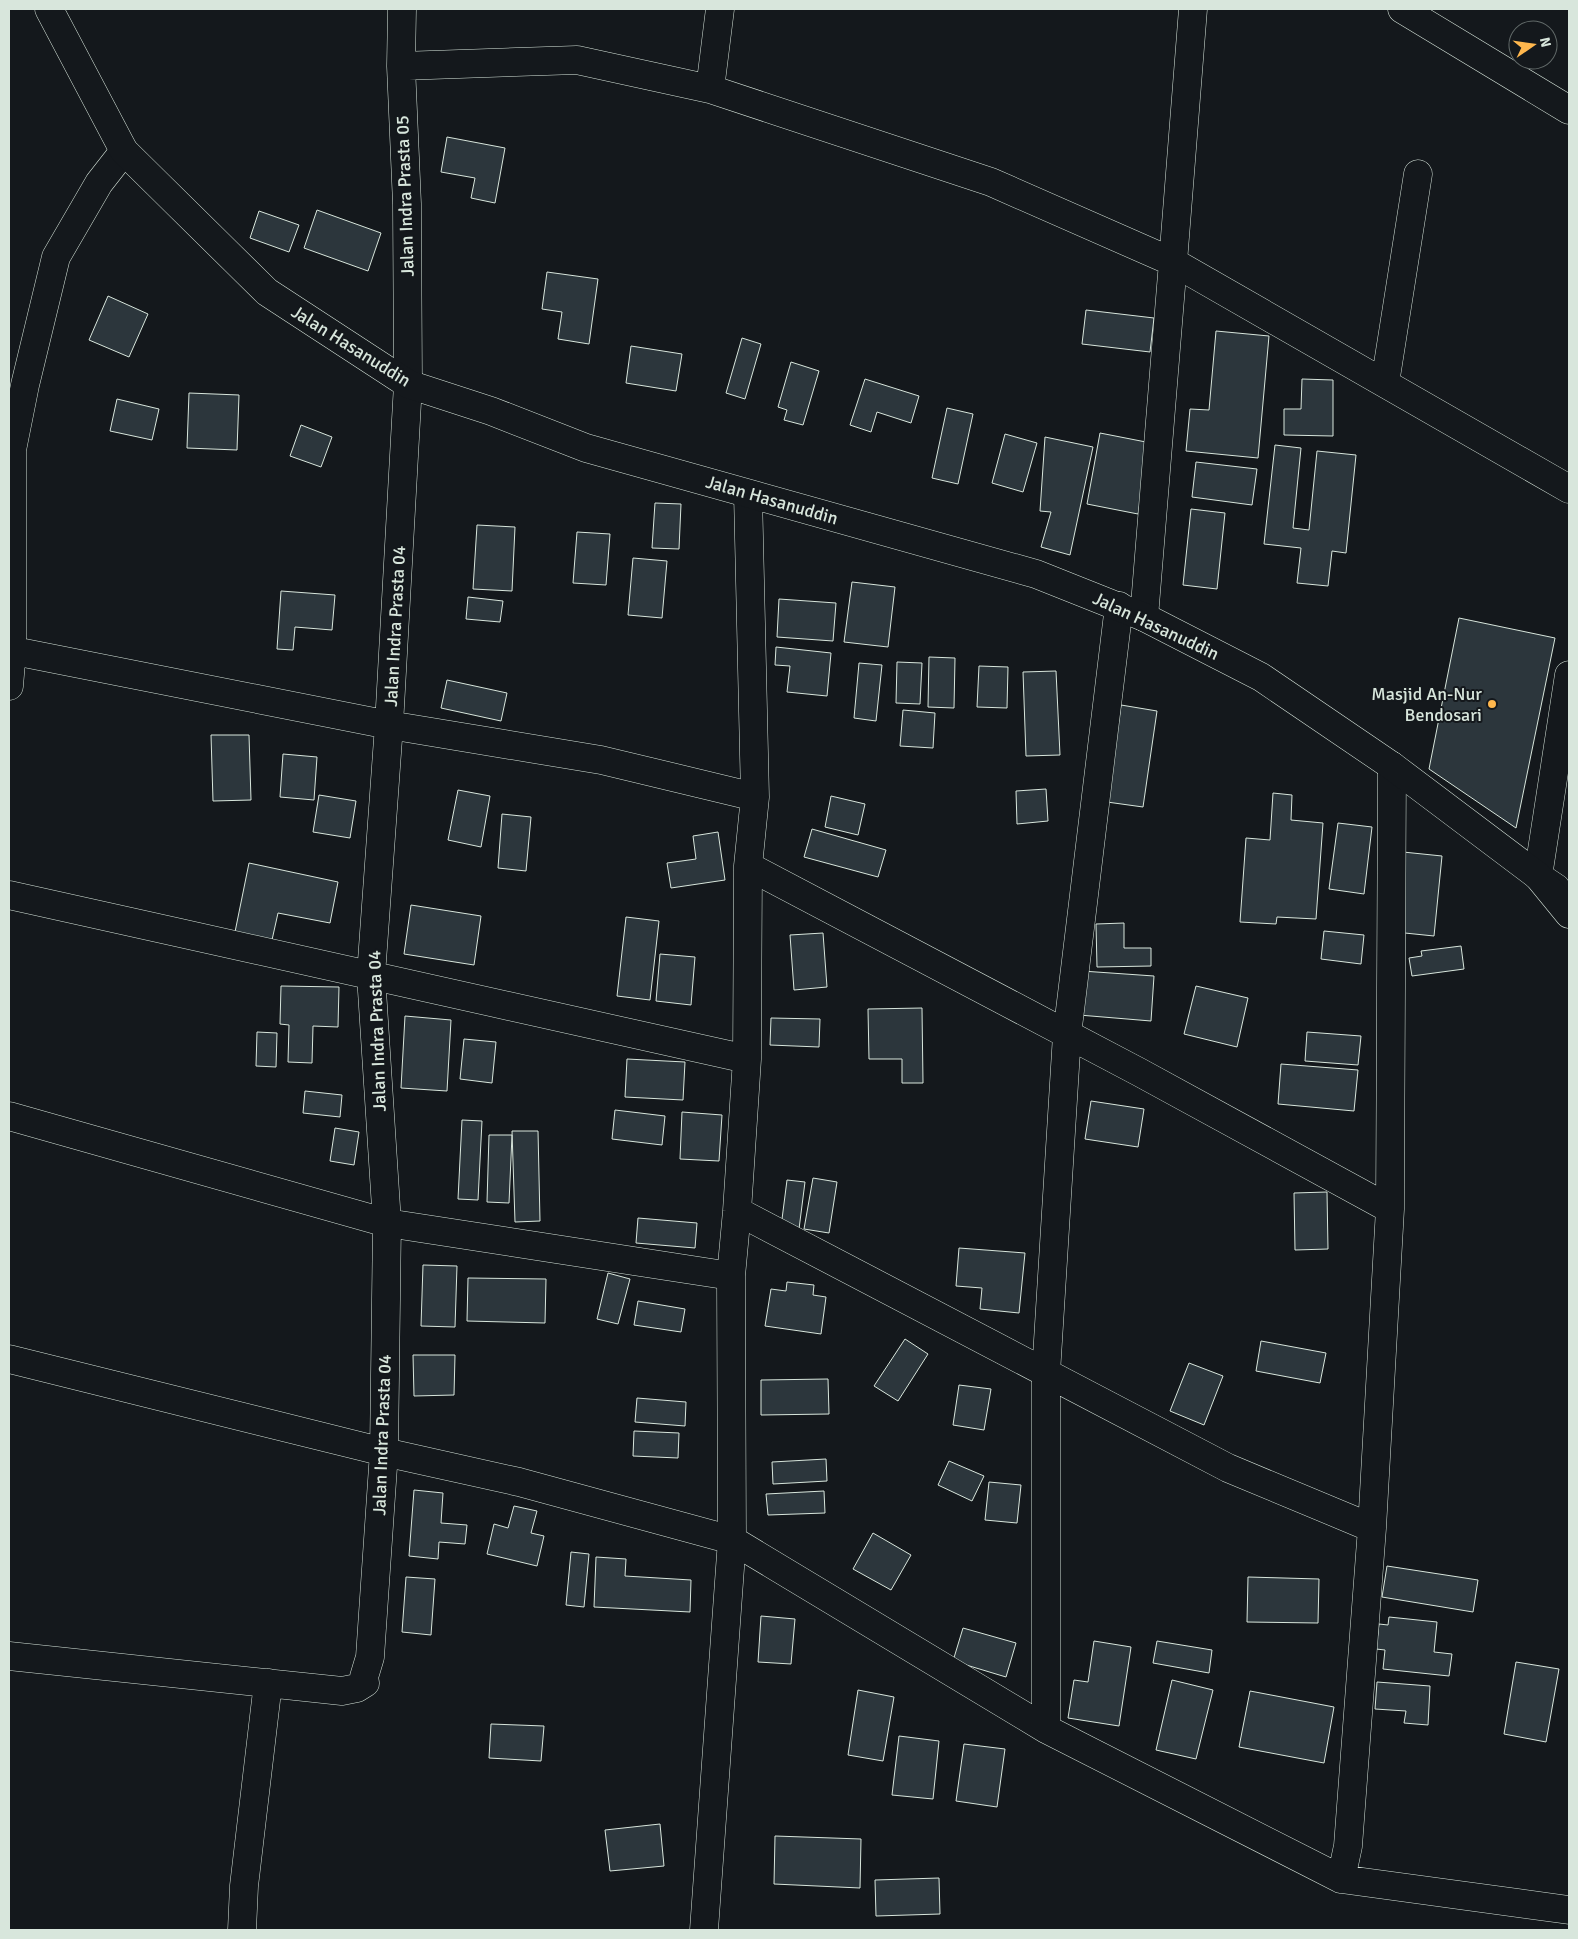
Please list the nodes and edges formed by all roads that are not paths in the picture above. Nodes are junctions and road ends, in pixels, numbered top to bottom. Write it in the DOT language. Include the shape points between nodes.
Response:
graph roads {
  1 [pos="48,9"];
  2 [pos="402,9"];
  3 [pos="720,9"];
  4 [pos="1193,9"];
  5 [pos="1402,9"];
  6 [pos="401,66"];
  7 [pos="710,89"];
  8 [pos="1569,110"];
  9 [pos="124,151"];
  10 [pos="1418,174"];
  11 [pos="1173,262"];
  12 [pos="1385,383"];
  13 [pos="408,384"];
  14 [pos="10,450"];
  15 [pos="1569,489"];
  16 [pos="748,494"];
  17 [pos="1119,606"];
  18 [pos="1144,617"];
  19 [pos="10,650"];
  20 [pos="1569,675"];
  21 [pos="9,686"];
  22 [pos="389,725"];
  23 [pos="1392,766"];
  24 [pos="754,797"];
  25 [pos="748,866"];
  26 [pos="1538,876"];
  27 [pos="9,895"];
  28 [pos="1569,898"];
  29 [pos="1569,914"];
  30 [pos="371,975"];
  31 [pos="1067,1035"];
  32 [pos="746,1059"];
  33 [pos="9,1116"];
  34 [pos="1390,1209"];
  35 [pos="737,1211"];
  36 [pos="387,1223"];
  37 [pos="731,1276"];
  38 [pos="9,1359"];
  39 [pos="1046,1373"];
  40 [pos="384,1452"];
  41 [pos="1372,1528"];
  42 [pos="732,1540"];
  43 [pos="9,1656"];
  44 [pos="268,1683"];
  45 [pos="1046,1729"];
  46 [pos="1341,1878"];
  47 [pos="1569,1910"];
  48 [pos="242,1930"];
  49 [pos="704,1930"];
  1 -- 9 [label="street, Jalan Hasanuddin"];
  2 -- 6 [label="street, Jalan Indra Prasta 05"];
  3 -- 7 [label="street"];
  4 -- 11 [label="street"];
  5 -- 8 [label="street"];
  6 -- 7 [label="street" via="577,60"];
  6 -- 13 [label="street, Jalan Indra Prasta 05" via="407,204"];
  7 -- 11 [label="street" via="991,182"];
  9 -- 13 [label="street, Jalan Hasanuddin" via="266,292"];
  9 -- 14 [label="street" via="99,183 56,257"];
  10 -- 12 [label="street"];
  11 -- 12 [label="street"];
  11 -- 18 [label="street"];
  12 -- 15 [label="street"];
  13 -- 16 [label="street, Jalan Hasanuddin" via="491,411 586,448"];
  13 -- 22 [label="street, Jalan Indra Prasta 04"];
  14 -- 19 [label="street"];
  16 -- 17 [label="street, Jalan Hasanuddin" via="1036,574"];
  16 -- 24 [label="street"];
  17 -- 18 [label="street, Jalan Hasanuddin"];
  17 -- 31 [label="street"];
  18 -- 23 [label="street, Jalan Hasanuddin" via="1261,677"];
  19 -- 21 [label="street"];
  19 -- 22 [label="street"];
  20 -- 26 [label="street"];
  22 -- 24 [label="street" via="601,760"];
  22 -- 30 [label="street, Jalan Indra Prasta 04"];
  23 -- 26 [label="street, Jalan Hasanuddin"];
  23 -- 34 [label="street"];
  24 -- 25 [label="street"];
  25 -- 31 [label="street"];
  25 -- 32 [label="street"];
  26 -- 28 [label="street"];
  26 -- 29 [label="street, Jalan Hasanuddin"];
  27 -- 30 [label="street"];
  30 -- 32 [label="street" via="457,997"];
  30 -- 36 [label="street, Jalan Indra Prasta 04"];
  31 -- 34 [label="street"];
  31 -- 39 [label="street"];
  32 -- 35 [label="street"];
  33 -- 36 [label="street"];
  34 -- 41 [label="street"];
  35 -- 37 [label="street"];
  35 -- 39 [label="street"];
  36 -- 37 [label="street"];
  36 -- 40 [label="street, Jalan Indra Prasta 04"];
  37 -- 42 [label="street"];
  38 -- 40 [label="street"];
  39 -- 41 [label="street" via="1228,1468"];
  39 -- 45 [label="street"];
  40 -- 42 [label="street" via="519,1482"];
  40 -- 44 [label="street, Jalan Indra Prasta 04" via="370,1657 365,1683 342,1691"];
  41 -- 46 [label="street" via="1348,1846"];
  42 -- 45 [label="street"];
  42 -- 49 [label="street"];
  43 -- 44 [label="street"];
  44 -- 48 [label="street" via="244,1886"];
  45 -- 46 [label="street"];
  46 -- 47 [label="street"];
}
